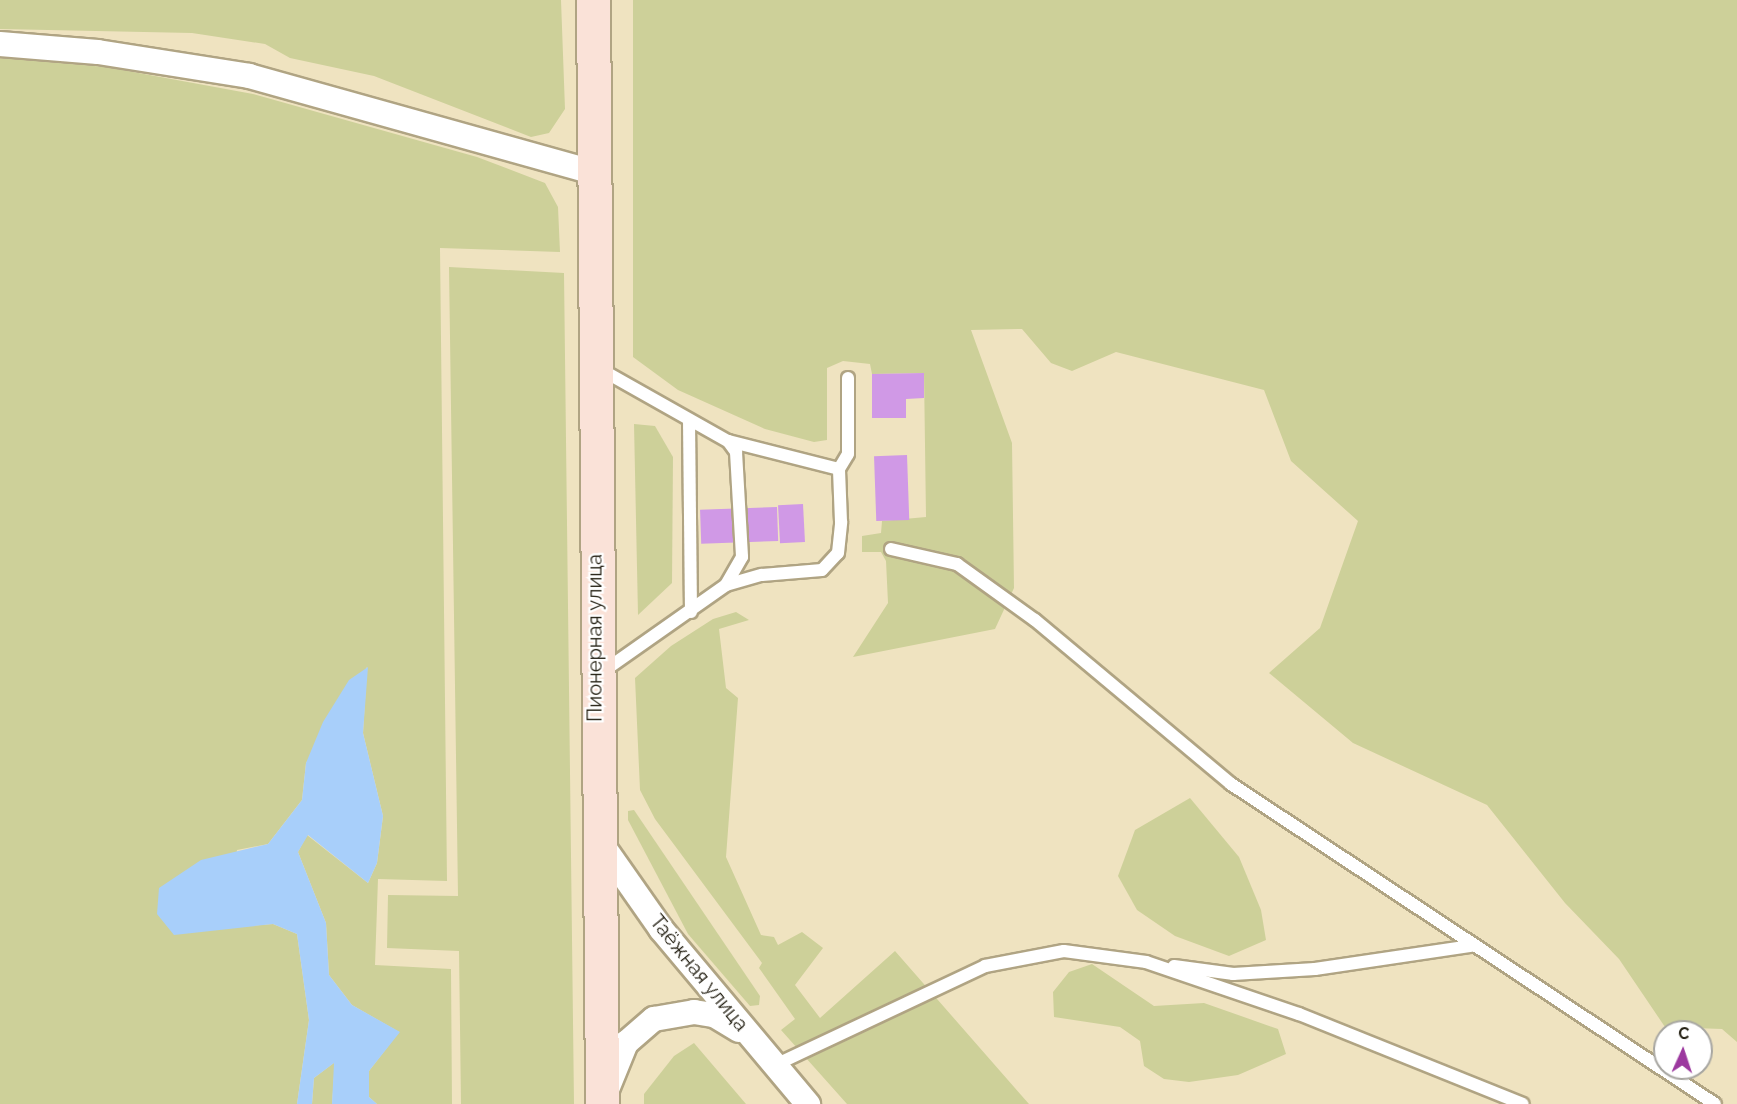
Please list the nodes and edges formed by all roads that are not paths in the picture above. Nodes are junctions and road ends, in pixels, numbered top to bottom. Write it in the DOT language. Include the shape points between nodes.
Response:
graph roads {
  1 [pos="593,0"];
  2 [pos="599,0"];
  3 [pos="594,42"];
  4 [pos="0,44"];
  5 [pos="592,172"];
  6 [pos="594,366"];
  7 [pos="848,378"];
  8 [pos="689,420"];
  9 [pos="728,441"];
  10 [pos="839,469"];
  11 [pos="891,549"];
  12 [pos="726,585"];
  13 [pos="691,612"];
  14 [pos="596,676"];
  15 [pos="596,837"];
  16 [pos="1471,945"];
  17 [pos="1146,962"];
  18 [pos="750,1037"];
  19 [pos="774,1065"];
  20 [pos="602,1104"];
  21 [pos="808,1104"];
  22 [pos="1523,1104"];
  23 [pos="1715,1104"];
  1 -- 3 [label="street"];
  2 -- 3 [label="street"];
  3 -- 5 [label="street, Пионерная улица"];
  4 -- 5 [label="street" via="98,52 249,76"];
  5 -- 6 [label="street, Пионерная улица"];
  6 -- 8 [label="lane"];
  6 -- 14 [label="street, Пионерная улица"];
  7 -- 10 [label="lane" via="848,454"];
  8 -- 9 [label="lane"];
  8 -- 13 [label="lane"];
  9 -- 10 [label="lane"];
  9 -- 12 [label="lane" via="740,463 742,558"];
  10 -- 12 [label="lane" via="837,553 822,570 762,575"];
  11 -- 16 [label="lane" via="957,564 1044,627 1231,784"];
  12 -- 13 [label="lane"];
  13 -- 14 [label="lane"];
  14 -- 15 [label="street, Пионерная улица"];
  15 -- 18 [label="street, Таёжная улица" via="662,928"];
  15 -- 20 [label="street, Пионерная улица"];
  16 -- 17 [label="lane" via="1315,969 1233,974"];
  16 -- 23 [label="lane"];
  17 -- 19 [label="lane" via="1064,951 985,966"];
  17 -- 22 [label="lane" via="1299,1014"];
  18 -- 19 [label="street, Таёжная улица"];
  18 -- 20 [label="street" via="714,1015 671,1013 654,1019 626,1043"];
  19 -- 21 [label="street, Таёжная улица"];
}
